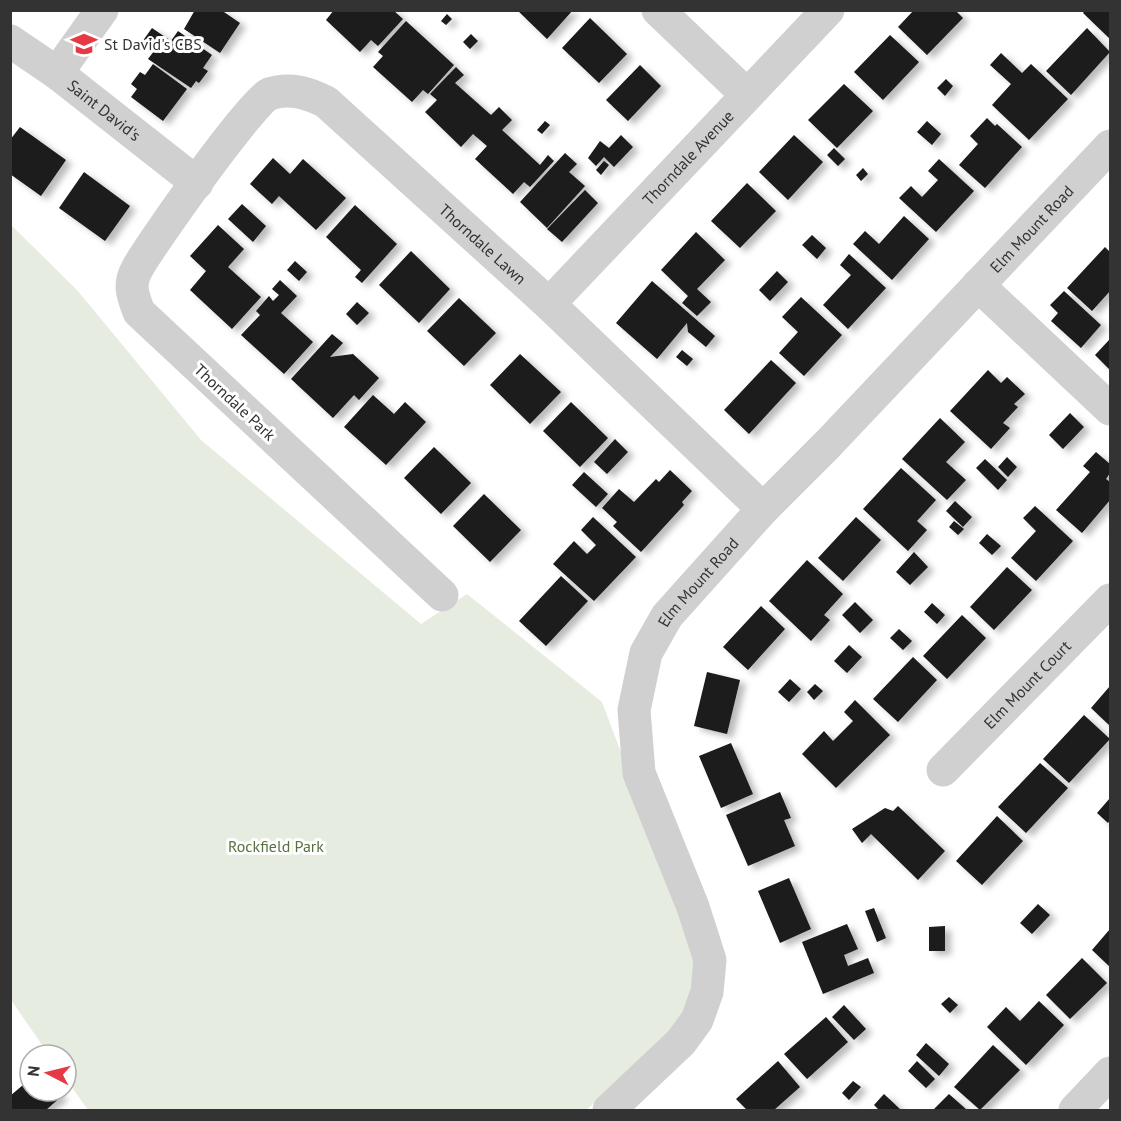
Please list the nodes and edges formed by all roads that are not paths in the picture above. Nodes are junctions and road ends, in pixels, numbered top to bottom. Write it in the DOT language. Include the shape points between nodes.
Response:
graph roads {
  1 [pos="102,10"];
  2 [pos="658,10"];
  3 [pos="828,10"];
  4 [pos="10,41"];
  5 [pos="57,73"];
  6 [pos="747,95"];
  7 [pos="1110,146"];
  8 [pos="197,183"];
  9 [pos="978,285"];
  10 [pos="549,304"];
  11 [pos="1110,409"];
  12 [pos="763,508"];
  13 [pos="442,595"];
  14 [pos="1110,600"];
  15 [pos="943,770"];
  16 [pos="1110,1073"];
  17 [pos="609,1110"];
  18 [pos="1075,1110"];
  1 -- 5 [label="street"];
  2 -- 6 [label="street"];
  3 -- 6 [label="street, Thorndale Avenue"];
  4 -- 5 [label="street, Saint David's"];
  5 -- 8 [label="street, Saint David's"];
  6 -- 10 [label="street, Thorndale Avenue"];
  7 -- 9 [label="street, Elm Mount Road"];
  8 -- 10 [label="street, Thorndale Lawn" via="262,99 289,90 309,94 326,102"];
  8 -- 13 [label="street, Thorndale Park" via="136,269 130,289 139,312"];
  9 -- 11 [label="street"];
  9 -- 12 [label="street, Elm Mount Road"];
  10 -- 12 [label="street, Thorndale Lawn"];
  12 -- 17 [label="street, Elm Mount Road" via="667,616 646,653 634,710 639,773 710,960 707,992 697,1020 681,1042"];
  14 -- 15 [label="street, Elm Mount Court"];
  16 -- 18 [label="street"];
}
